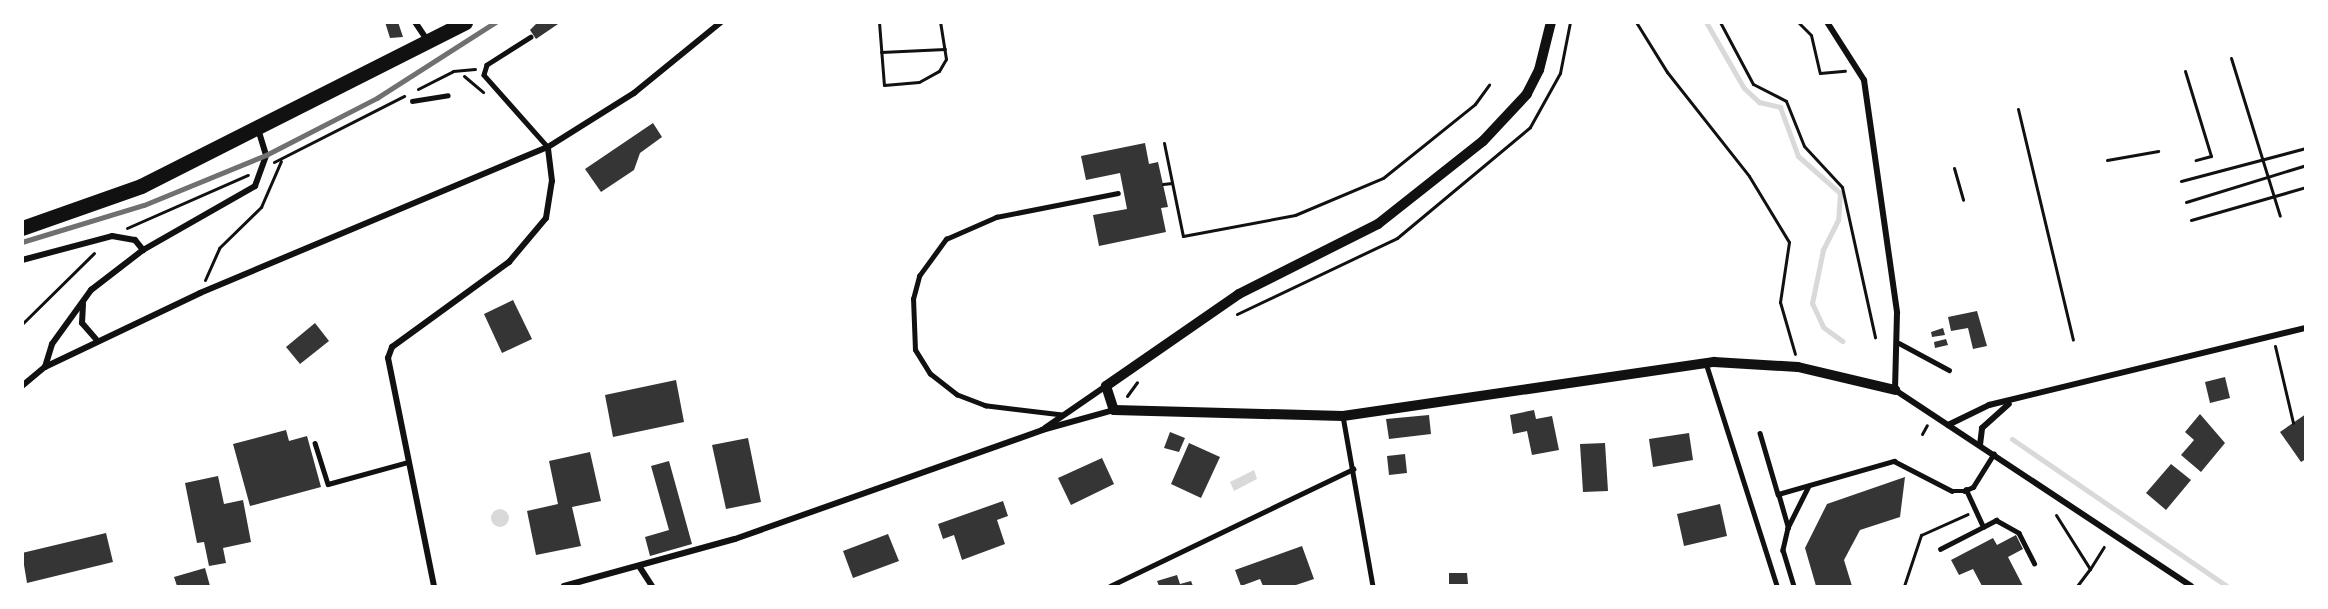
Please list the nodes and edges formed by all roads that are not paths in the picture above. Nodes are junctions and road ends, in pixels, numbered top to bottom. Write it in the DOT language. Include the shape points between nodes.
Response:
graph roads {
  1 [pos="415,22"];
  2 [pos="465,22"];
  3 [pos="721,22"];
  4 [pos="1551,22"];
  5 [pos="1827,22"];
  6 [pos="531,37"];
  7 [pos="430,44"];
  8 [pos="448,94"];
  9 [pos="412,101"];
  10 [pos="259,132"];
  11 [pos="548,147"];
  12 [pos="1118,193"];
  13 [pos="22,228"];
  14 [pos="143,250"];
  15 [pos="22,260"];
  16 [pos="83,301"];
  17 [pos="2306,328"];
  18 [pos="96,339"];
  19 [pos="1899,343"];
  20 [pos="1710,363"];
  21 [pos="45,366"];
  22 [pos="1949,370"];
  23 [pos="22,386"];
  24 [pos="1106,386"];
  25 [pos="1895,390"];
  26 [pos="2010,403"];
  27 [pos="1115,410"];
  28 [pos="1062,415"];
  29 [pos="1343,416"];
  30 [pos="1948,425"];
  31 [pos="1042,430"];
  32 [pos="1760,433"];
  33 [pos="315,443"];
  34 [pos="1980,445"];
  35 [pos="1994,454"];
  36 [pos="408,462"];
  37 [pos="1353,469"];
  38 [pos="1809,486"];
  39 [pos="1966,490"];
  40 [pos="1778,495"];
  41 [pos="1983,527"];
  42 [pos="1788,528"];
  43 [pos="1940,549"];
  44 [pos="2034,563"];
  45 [pos="639,566"];
  46 [pos="434,586"];
  47 [pos="564,586"];
  48 [pos="652,586"];
  49 [pos="1110,586"];
  50 [pos="1373,586"];
  51 [pos="1777,586"];
  52 [pos="1794,586"];
  53 [pos="2191,586"];
  1 -- 7 [label="street"];
  2 -- 7 [label="main road"];
  3 -- 11 [label="street" via="634,93"];
  4 -- 24 [label="street" via="1539,70 1527,94 1484,141 1412,200 1378,224 1239,294"];
  5 -- 19 [label="street" via="1852,68 1864,80"];
  6 -- 11 [label="lane" via="487,65 484,75"];
  7 -- 10 [label="main road"];
  8 -- 9 [label="lane"];
  10 -- 13 [label="main road" via="112,199"];
  10 -- 14 [label="street" via="266,164 260,180 249,191"];
  11 -- 18 [label="street"];
  11 -- 36 [label="street" via="552,181 546,218 509,262 392,347 388,358"];
  12 -- 28 [label="lane" via="996,217 946,239 919,276 913,299 915,350 930,374 957,395 986,406"];
  14 -- 15 [label="street" via="135,240 112,236"];
  14 -- 16 [label="street"];
  16 -- 18 [label="street" via="82,323"];
  16 -- 21 [label="street" via="52,344"];
  17 -- 26 [label="street"];
  18 -- 21 [label="street"];
  19 -- 22 [label="lane"];
  19 -- 25 [label="street"];
  20 -- 25 [label="street" via="1797,367"];
  20 -- 29 [label="street" via="1476,401"];
  20 -- 51 [label="lane"];
  21 -- 23 [label="street"];
  24 -- 27 [label="street"];
  24 -- 28 [label="street"];
  25 -- 30 [label="street"];
  26 -- 30 [label="street" via="1989,405"];
  26 -- 34 [label="street" via="1982,428"];
  27 -- 29 [label="street"];
  27 -- 31 [label="street"];
  28 -- 31 [label="street"];
  29 -- 37 [label="lane"];
  30 -- 34 [label="street"];
  31 -- 45 [label="street" via="735,539"];
  32 -- 40 [label="lane"];
  33 -- 36 [label="lane" via="328,484"];
  34 -- 35 [label="street"];
  35 -- 39 [label="lane"];
  35 -- 53 [label="street"];
  36 -- 46 [label="street"];
  37 -- 49 [label="lane"];
  37 -- 50 [label="lane"];
  38 -- 39 [label="lane" via="1894,461 1952,491"];
  38 -- 40 [label="lane"];
  38 -- 42 [label="lane"];
  39 -- 41 [label="lane"];
  40 -- 42 [label="lane"];
  41 -- 43 [label="lane"];
  41 -- 44 [label="lane" via="1996,520 2019,533"];
  42 -- 52 [label="lane" via="1783,550"];
  45 -- 47 [label="street"];
  45 -- 48 [label="street"];
}
